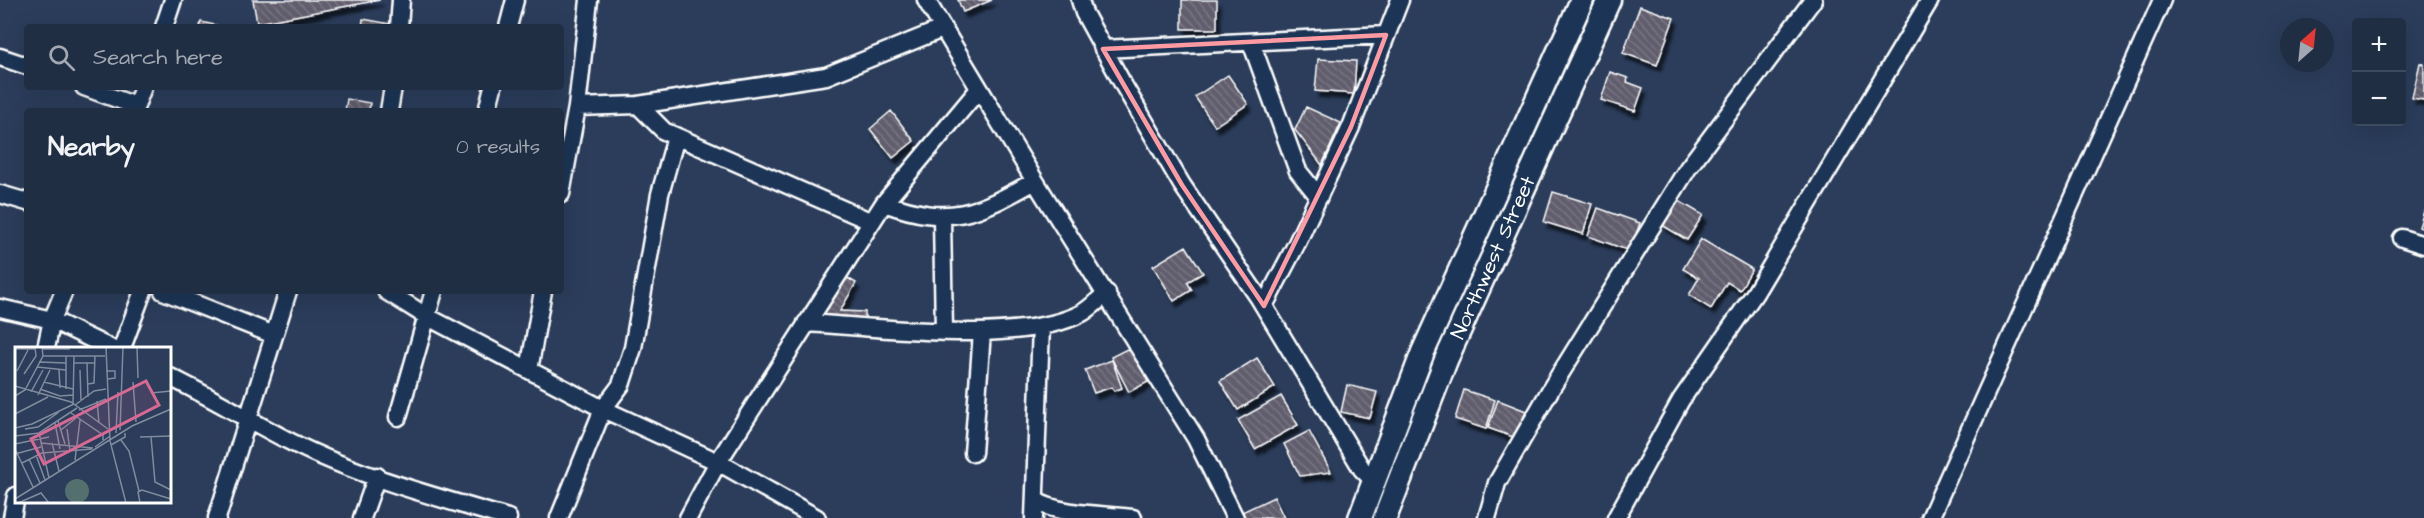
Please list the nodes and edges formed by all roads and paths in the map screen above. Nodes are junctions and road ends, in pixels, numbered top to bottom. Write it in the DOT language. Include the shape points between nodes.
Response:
graph roads {
  1 [pos="173,0"];
  2 [pos="401,0"];
  3 [pos="515,0"];
  4 [pos="589,0"];
  5 [pos="926,0"];
  6 [pos="1080,0"];
  7 [pos="1400,0"];
  8 [pos="1582,0"];
  9 [pos="1609,0"];
  10 [pos="1814,0"];
  11 [pos="1930,0"];
  12 [pos="2162,0"];
  13 [pos="165,24"];
  14 [pos="399,24"];
  15 [pos="509,24"];
  16 [pos="942,29"];
  17 [pos="1386,35"];
  18 [pos="1251,42"];
  19 [pos="1103,49"];
  20 [pos="0,57"];
  21 [pos="24,65"];
  22 [pos="979,89"];
  23 [pos="91,90"];
  24 [pos="142,90"];
  25 [pos="392,90"];
  26 [pos="492,90"];
  27 [pos="638,105"];
  28 [pos="577,107"];
  29 [pos="135,108"];
  30 [pos="390,108"];
  31 [pos="488,108"];
  32 [pos="676,137"];
  33 [pos="564,178"];
  34 [pos="1035,181"];
  35 [pos="0,194"];
  36 [pos="1318,197"];
  37 [pos="24,201"];
  38 [pos="884,203"];
  39 [pos="942,218"];
  40 [pos="872,222"];
  41 [pos="2402,238"];
  42 [pos="2424,245"];
  43 [pos="1107,293"];
  44 [pos="63,294"];
  45 [pos="142,294"];
  46 [pos="171,294"];
  47 [pos="287,294"];
  48 [pos="391,294"];
  49 [pos="433,294"];
  50 [pos="542,294"];
  51 [pos="1264,306"];
  52 [pos="0,308"];
  53 [pos="426,316"];
  54 [pos="52,320"];
  55 [pos="806,323"];
  56 [pos="1041,326"];
  57 [pos="944,331"];
  58 [pos="982,332"];
  59 [pos="274,335"];
  60 [pos="46,347"];
  61 [pos="108,347"];
  62 [pos="122,347"];
  63 [pos="528,370"];
  64 [pos="171,378"];
  65 [pos="603,409"];
  66 [pos="247,417"];
  67 [pos="398,417"];
  68 [pos="973,453"];
  69 [pos="718,462"];
  70 [pos="376,476"];
  71 [pos="1376,482"];
  72 [pos="1035,500"];
  73 [pos="15,502"];
  74 [pos="497,516"];
  75 [pos="1361,517"];
  76 [pos="12,518"];
  77 [pos="217,518"];
  78 [pos="362,518"];
  79 [pos="559,518"];
  80 [pos="688,518"];
  81 [pos="817,518"];
  82 [pos="1034,518"];
  83 [pos="1133,518"];
  84 [pos="1235,518"];
  85 [pos="1385,518"];
  86 [pos="1487,518"];
  87 [pos="1616,518"];
  88 [pos="1930,518"];
  1 -- 13 [label="street"];
  2 -- 14 [label="street"];
  3 -- 15 [label="street"];
  4 -- 28 [label="street"];
  5 -- 16 [label="street"];
  6 -- 19 [label="street"];
  7 -- 17 [label="street"];
  8 -- 71 [label="main road, Northwest Street" via="1423,352"];
  9 -- 85 [label="main road, Northwest Street" via="1446,360"];
  10 -- 86 [label="street" via="1688,168 1497,483"];
  11 -- 87 [label="street" via="1755,293 1681,400"];
  12 -- 88 [label="street"];
  16 -- 22 [label="street"];
  16 -- 27 [label="street" via="826,76"];
  17 -- 18 [label="street"];
  17 -- 36 [label="street" via="1351,127"];
  18 -- 19 [label="street"];
  18 -- 36 [label="street" via="1298,171"];
  19 -- 51 [label="street" via="1182,185"];
  20 -- 21 [label="street"];
  22 -- 34 [label="street"];
  22 -- 38 [label="street"];
  23 -- 29 [label="street"];
  24 -- 29 [label="street"];
  25 -- 30 [label="street"];
  26 -- 31 [label="street"];
  27 -- 28 [label="street"];
  27 -- 32 [label="street" via="651,120"];
  28 -- 33 [label="street"];
  32 -- 40 [label="street"];
  32 -- 65 [label="street" via="660,194 633,348 621,385"];
  34 -- 39 [label="street" via="990,206"];
  34 -- 43 [label="street"];
  35 -- 37 [label="street"];
  36 -- 51 [label="street"];
  38 -- 39 [label="street"];
  38 -- 40 [label="street"];
  39 -- 57 [label="street"];
  40 -- 55 [label="street"];
  41 -- 42 [label="street"];
  43 -- 56 [label="street" via="1082,312"];
  43 -- 84 [label="street" via="1196,439"];
  44 -- 54 [label="street"];
  45 -- 62 [label="street"];
  46 -- 59 [label="street"];
  47 -- 59 [label="street"];
  48 -- 53 [label="street"];
  49 -- 53 [label="street"];
  50 -- 63 [label="street"];
  51 -- 71 [label="street" via="1362,469"];
  52 -- 54 [label="street"];
  53 -- 63 [label="street"];
  53 -- 67 [label="street"];
  54 -- 60 [label="street"];
  54 -- 61 [label="street"];
  55 -- 57 [label="street"];
  55 -- 69 [label="street"];
  56 -- 58 [label="street"];
  56 -- 72 [label="street"];
  57 -- 58 [label="street"];
  58 -- 68 [label="street"];
  59 -- 66 [label="street"];
  63 -- 65 [label="street"];
  64 -- 66 [label="street"];
  65 -- 69 [label="street"];
  65 -- 79 [label="street"];
  66 -- 70 [label="street" via="291,442"];
  66 -- 77 [label="street"];
  69 -- 80 [label="street"];
  69 -- 81 [label="street"];
  70 -- 74 [label="street"];
  70 -- 78 [label="street"];
  71 -- 75 [label="main road, Northwest Street"];
  72 -- 82 [label="street"];
  72 -- 83 [label="street" via="1042,505"];
  73 -- 76 [label="street"];
}
